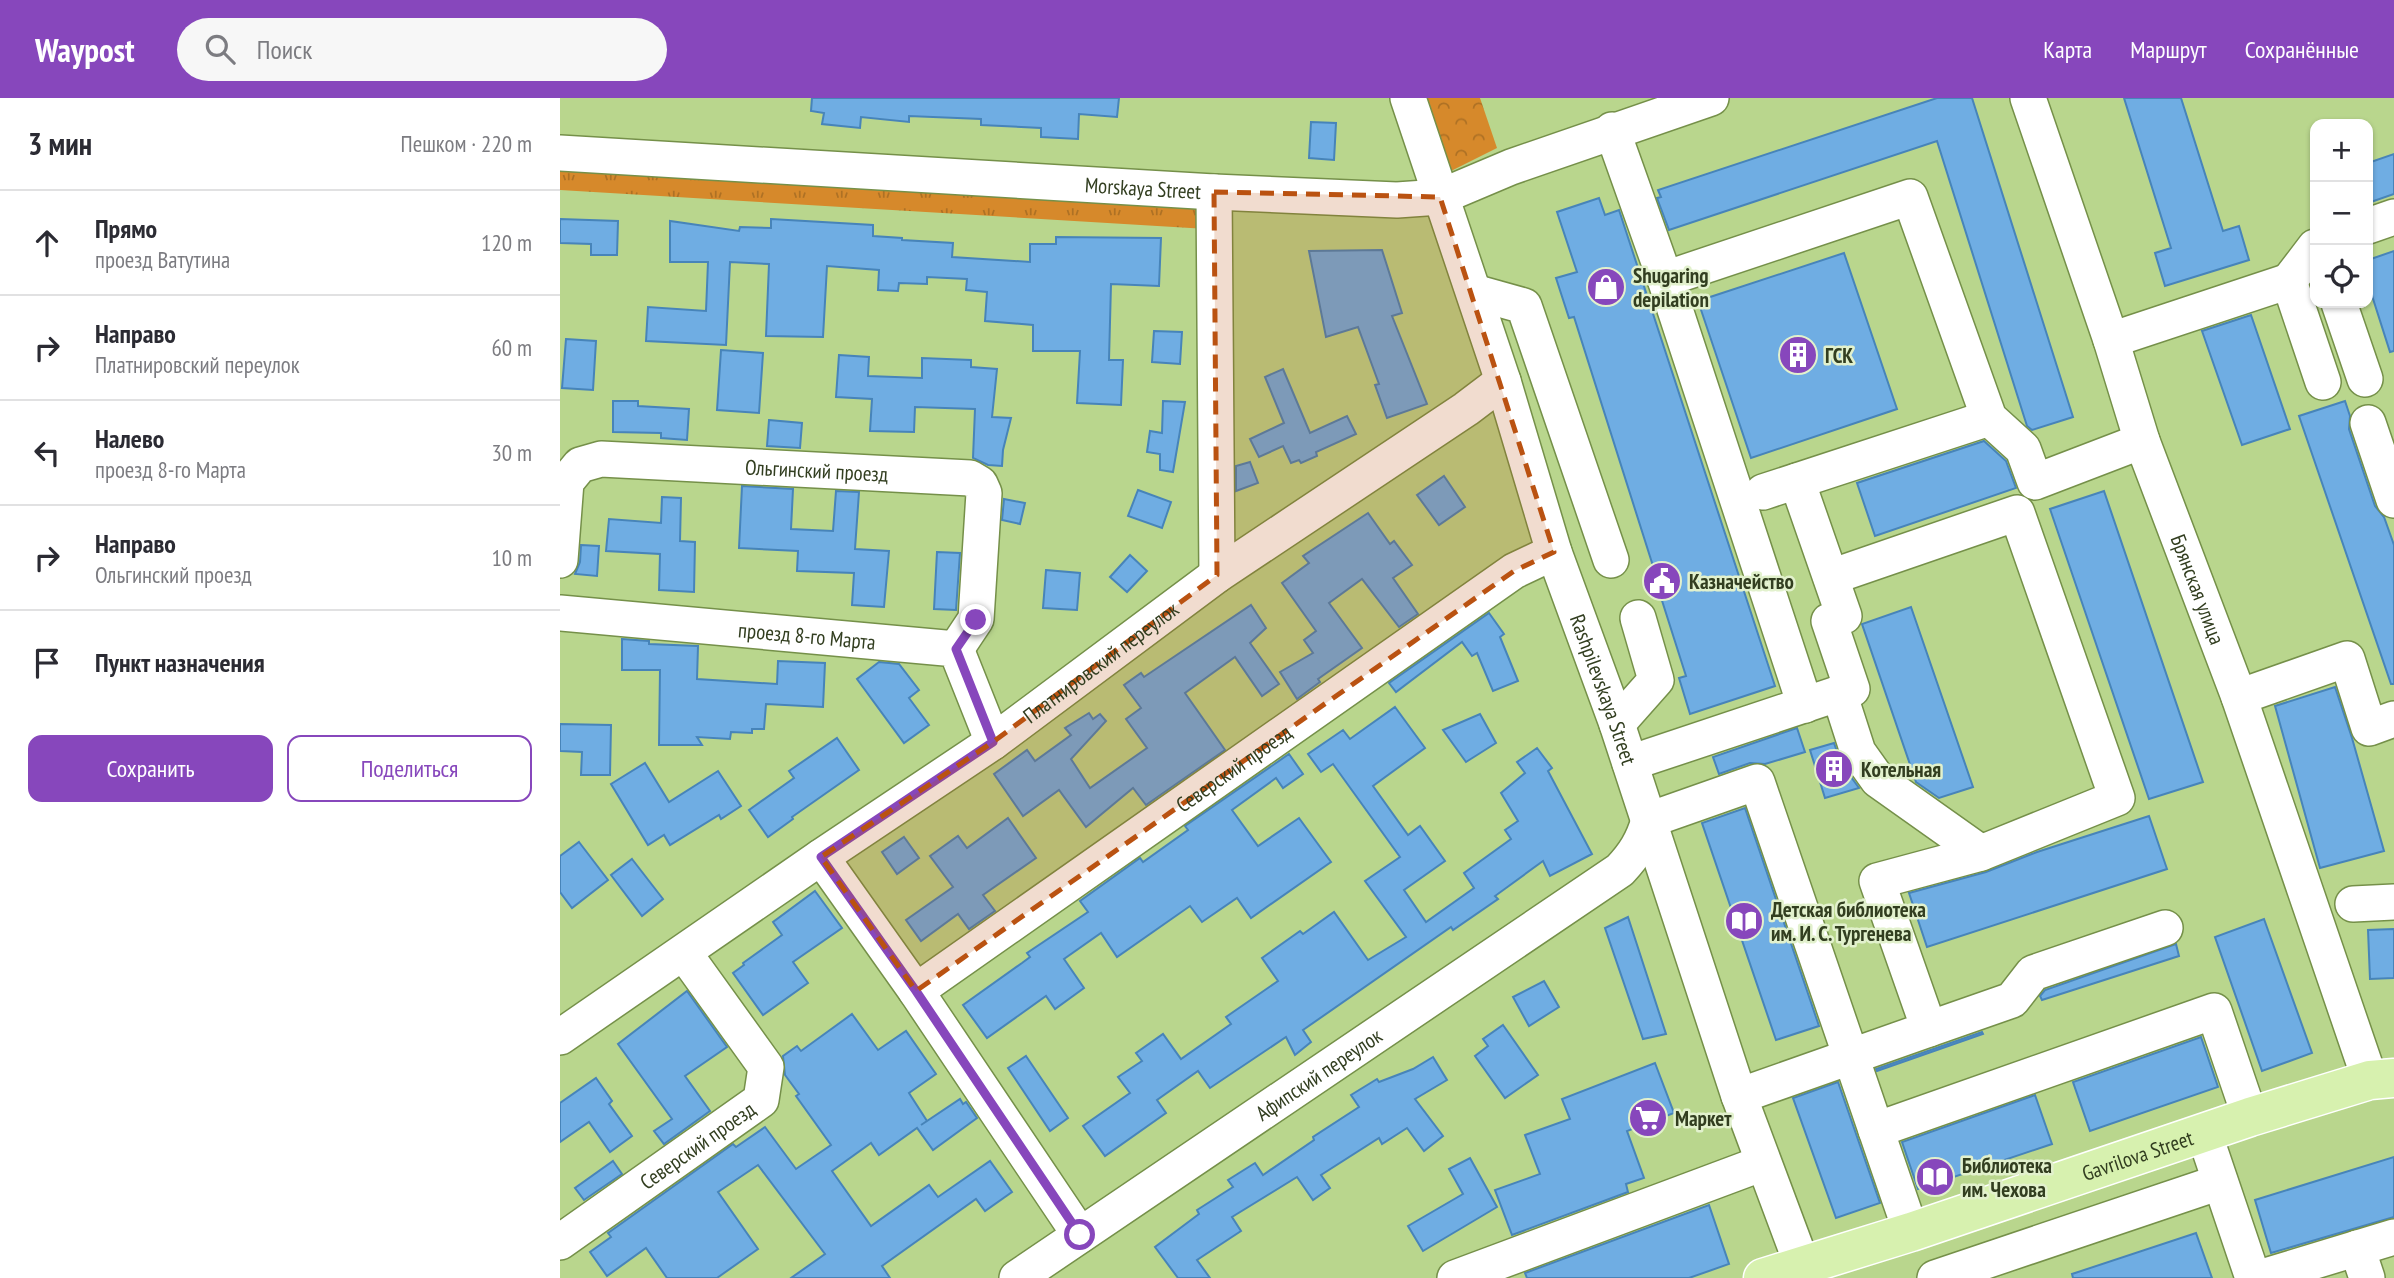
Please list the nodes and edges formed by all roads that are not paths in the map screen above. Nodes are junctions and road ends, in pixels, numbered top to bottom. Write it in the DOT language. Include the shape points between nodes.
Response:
graph roads {
  1 [pos="1408,98"];
  2 [pos="1711,98"];
  3 [pos="2028,98"];
  4 [pos="1612,130"];
  5 [pos="560,153"];
  6 [pos="1214,192"];
  7 [pos="1440,197"];
  8 [pos="2394,217"];
  9 [pos="2373,224"];
  10 [pos="2310,254"];
  11 [pos="1665,279"];
  12 [pos="2289,281"];
  13 [pos="1474,292"];
  14 [pos="2341,308"];
  15 [pos="2111,340"];
  16 [pos="2365,379"];
  17 [pos="1503,382"];
  18 [pos="2323,382"];
  19 [pos="1989,418"];
  20 [pos="2368,422"];
  21 [pos="2142,441"];
  22 [pos="1797,481"];
  23 [pos="1762,492"];
  24 [pos="2394,500"];
  25 [pos="1555,552"];
  26 [pos="560,560"];
  27 [pos="1611,560"];
  28 [pos="1217,575"];
  29 [pos="1831,577"];
  30 [pos="560,613"];
  31 [pos="1638,618"];
  32 [pos="956,649"];
  33 [pos="1839,693"];
  34 [pos="2239,697"];
  35 [pos="1805,705"];
  36 [pos="2394,719"];
  37 [pos="1617,723"];
  38 [pos="993,742"];
  39 [pos="1630,763"];
  40 [pos="1649,820"];
  41 [pos="1981,853"];
  42 [pos="821,857"];
  43 [pos="2394,902"];
  44 [pos="2353,904"];
  45 [pos="2165,928"];
  46 [pos="684,953"];
  47 [pos="916,991"];
  48 [pos="1929,1029"];
  49 [pos="560,1037"];
  50 [pos="1850,1056"];
  51 [pos="2382,1079"];
  52 [pos="1739,1096"];
  53 [pos="2250,1117"];
  54 [pos="1876,1130"];
  55 [pos="2204,1133"];
  56 [pos="1763,1163"];
  57 [pos="2220,1182"];
  58 [pos="1911,1232"];
  59 [pos="1080,1235"];
  60 [pos="2394,1237"];
  61 [pos="560,1242"];
  62 [pos="2362,1263"];
  63 [pos="1804,1272"];
  64 [pos="1017,1278"];
  65 [pos="1455,1278"];
  66 [pos="1763,1278"];
  67 [pos="1935,1278"];
  68 [pos="2253,1278"];
  69 [pos="2259,1278"];
  1 -- 7 [label="street, Rashpilevskaya Street"];
  2 -- 4 [label="street, Morskaya Street"];
  3 -- 15 [label="street, Брянская улица"];
  4 -- 7 [label="street, Morskaya Street"];
  4 -- 11 [label="street"];
  5 -- 6 [label="street, Morskaya Street"];
  6 -- 7 [label="street, Morskaya Street" via="1397,200"];
  6 -- 28 [label="street"];
  7 -- 13 [label="street, Rashpilevskaya Street"];
  8 -- 9 [label="street"];
  10 -- 12 [label="street"];
  11 -- 19 [label="street" via="1910,197"];
  11 -- 35 [label="street"];
  12 -- 15 [label="street"];
  12 -- 18 [label="street"];
  13 -- 17 [label="street, Rashpilevskaya Street"];
  13 -- 27 [label="street" via="1524,306"];
  14 -- 16 [label="street"];
  15 -- 21 [label="street, Брянская улица"];
  17 -- 25 [label="street, Rashpilevskaya Street"];
  17 -- 28 [label="street, Платнировский переулок"];
  19 -- 21 [label="street" via="2023,449 2035,482"];
  19 -- 22 [label="street"];
  20 -- 24 [label="street"];
  21 -- 34 [label="street, Брянская улица"];
  22 -- 23 [label="street"];
  22 -- 29 [label="street"];
  25 -- 37 [label="street, Rashpilevskaya Street"];
  25 -- 47 [label="street, Северский проезд" via="1514,571"];
  26 -- 32 [label="street, Ольгинский проезд" via="566,482 580,465 601,459 970,478 980,484 984,494 976,620"];
  28 -- 38 [label="street, Платнировский переулок"];
  29 -- 33 [label="street" via="1844,616 1829,621 1852,689"];
  29 -- 41 [label="street" via="2017,513 2117,798"];
  30 -- 32 [label="street, проезд 8-го Марта"];
  31 -- 37 [label="street" via="1656,680"];
  32 -- 38 [label="street"];
  33 -- 35 [label="street"];
  33 -- 41 [label="street" via="1858,752 1878,780"];
  34 -- 36 [label="street" via="2347,659 2369,728"];
  34 -- 51 [label="street, Брянская улица"];
  35 -- 39 [label="street"];
  37 -- 39 [label="street, Rashpilevskaya Street"];
  38 -- 42 [label="street, Платнировский переулок"];
  39 -- 40 [label="street, Rashpilevskaya Street"];
  40 -- 50 [label="street" via="1757,782"];
  40 -- 52 [label="street, Rashpilevskaya Street"];
  40 -- 59 [label="street, Афипский переулок" via="1642,843 1620,870"];
  41 -- 48 [label="street" via="1877,881"];
  42 -- 46 [label="street, Платнировский переулок"];
  42 -- 47 [label="street"];
  43 -- 44 [label="street"];
  45 -- 48 [label="street" via="2034,973 2012,1000"];
  46 -- 49 [label="street, Платнировский переулок"];
  46 -- 61 [label="street, Северский проезд" via="766,1067 761,1100"];
  47 -- 59 [label="street"];
  48 -- 50 [label="street"];
  50 -- 52 [label="street"];
  50 -- 54 [label="street"];
  51 -- 53 [label="main road, Gavrilova Street"];
  52 -- 56 [label="street, Rashpilevskaya Street"];
  53 -- 54 [label="street" via="2214,1011"];
  53 -- 55 [label="main road, Gavrilova Street"];
  54 -- 58 [label="street"];
  55 -- 57 [label="street"];
  55 -- 58 [label="main road, Gavrilova Street"];
  56 -- 63 [label="street, Rashpilevskaya Street"];
  56 -- 65 [label="street"];
  57 -- 67 [label="street"];
  57 -- 68 [label="street"];
  58 -- 63 [label="main road, Gavrilova Street"];
  59 -- 64 [label="street, Афипский переулок"];
  60 -- 62 [label="street"];
  62 -- 69 [label="street"];
  63 -- 66 [label="main road, Gavrilova Street"];
}
